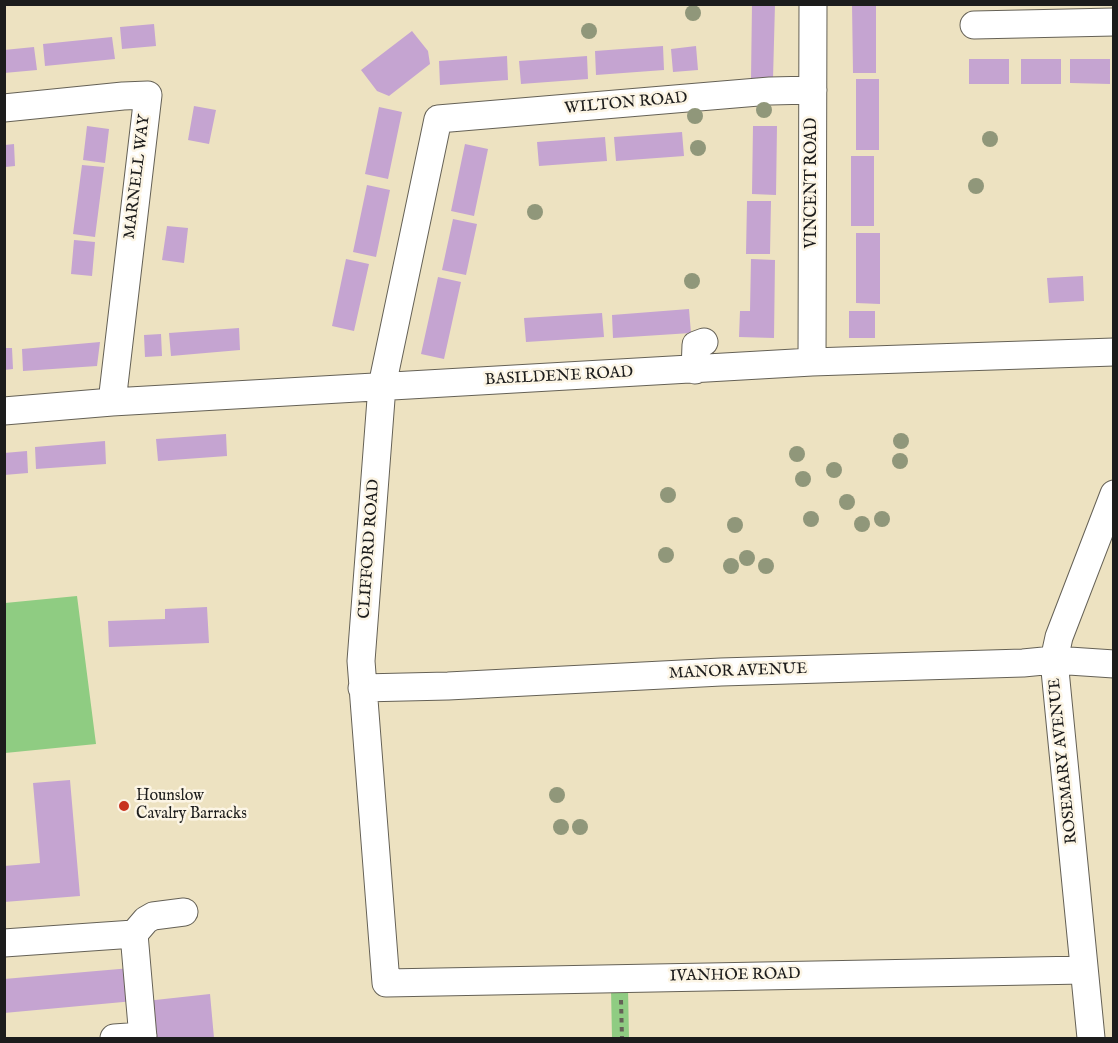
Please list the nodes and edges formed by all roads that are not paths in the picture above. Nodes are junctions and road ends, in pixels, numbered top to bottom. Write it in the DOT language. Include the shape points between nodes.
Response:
graph roads {
  1 [pos="813,4"];
  2 [pos="1113,22"];
  3 [pos="974,25"];
  4 [pos="813,90"];
  5 [pos="4,108"];
  6 [pos="438,119"];
  7 [pos="704,342"];
  8 [pos="1113,352"];
  9 [pos="812,362"];
  10 [pos="695,370"];
  11 [pos="382,386"];
  12 [pos="112,402"];
  13 [pos="4,411"];
  14 [pos="1113,494"];
  15 [pos="1054,660"];
  16 [pos="1113,664"];
  17 [pos="362,688"];
  18 [pos="184,912"];
  19 [pos="134,934"];
  20 [pos="4,943"];
  21 [pos="1084,970"];
  22 [pos="386,982"];
  23 [pos="143,1037"];
  24 [pos="114,1038"];
  25 [pos="1091,1038"];
  1 -- 4 [label="street, VINCENT ROAD"];
  2 -- 3 [label="street"];
  4 -- 6 [label="street, WILTON ROAD"];
  4 -- 9 [label="street, VINCENT ROAD"];
  5 -- 12 [label="street, MARNELL WAY" via="148,96"];
  6 -- 11 [label="street, CLIFFORD ROAD"];
  7 -- 10 [label="street" via="696,345"];
  8 -- 9 [label="street, BASILDENE ROAD"];
  9 -- 10 [label="street, BASILDENE ROAD"];
  10 -- 11 [label="street, BASILDENE ROAD"];
  11 -- 12 [label="street, BASILDENE ROAD"];
  11 -- 17 [label="street, CLIFFORD ROAD" via="360,661"];
  12 -- 13 [label="street, BASILDENE ROAD"];
  14 -- 15 [label="street, ROSEMARY AVENUE"];
  15 -- 16 [label="street, MANOR AVENUE"];
  15 -- 17 [label="street, MANOR AVENUE"];
  15 -- 21 [label="street, ROSEMARY AVENUE"];
  17 -- 22 [label="street, CLIFFORD ROAD"];
  18 -- 19 [label="street" via="153,916"];
  19 -- 20 [label="street"];
  19 -- 23 [label="street"];
  21 -- 22 [label="street, IVANHOE ROAD"];
  21 -- 25 [label="street, ROSEMARY AVENUE"];
  23 -- 24 [label="street"];
}
